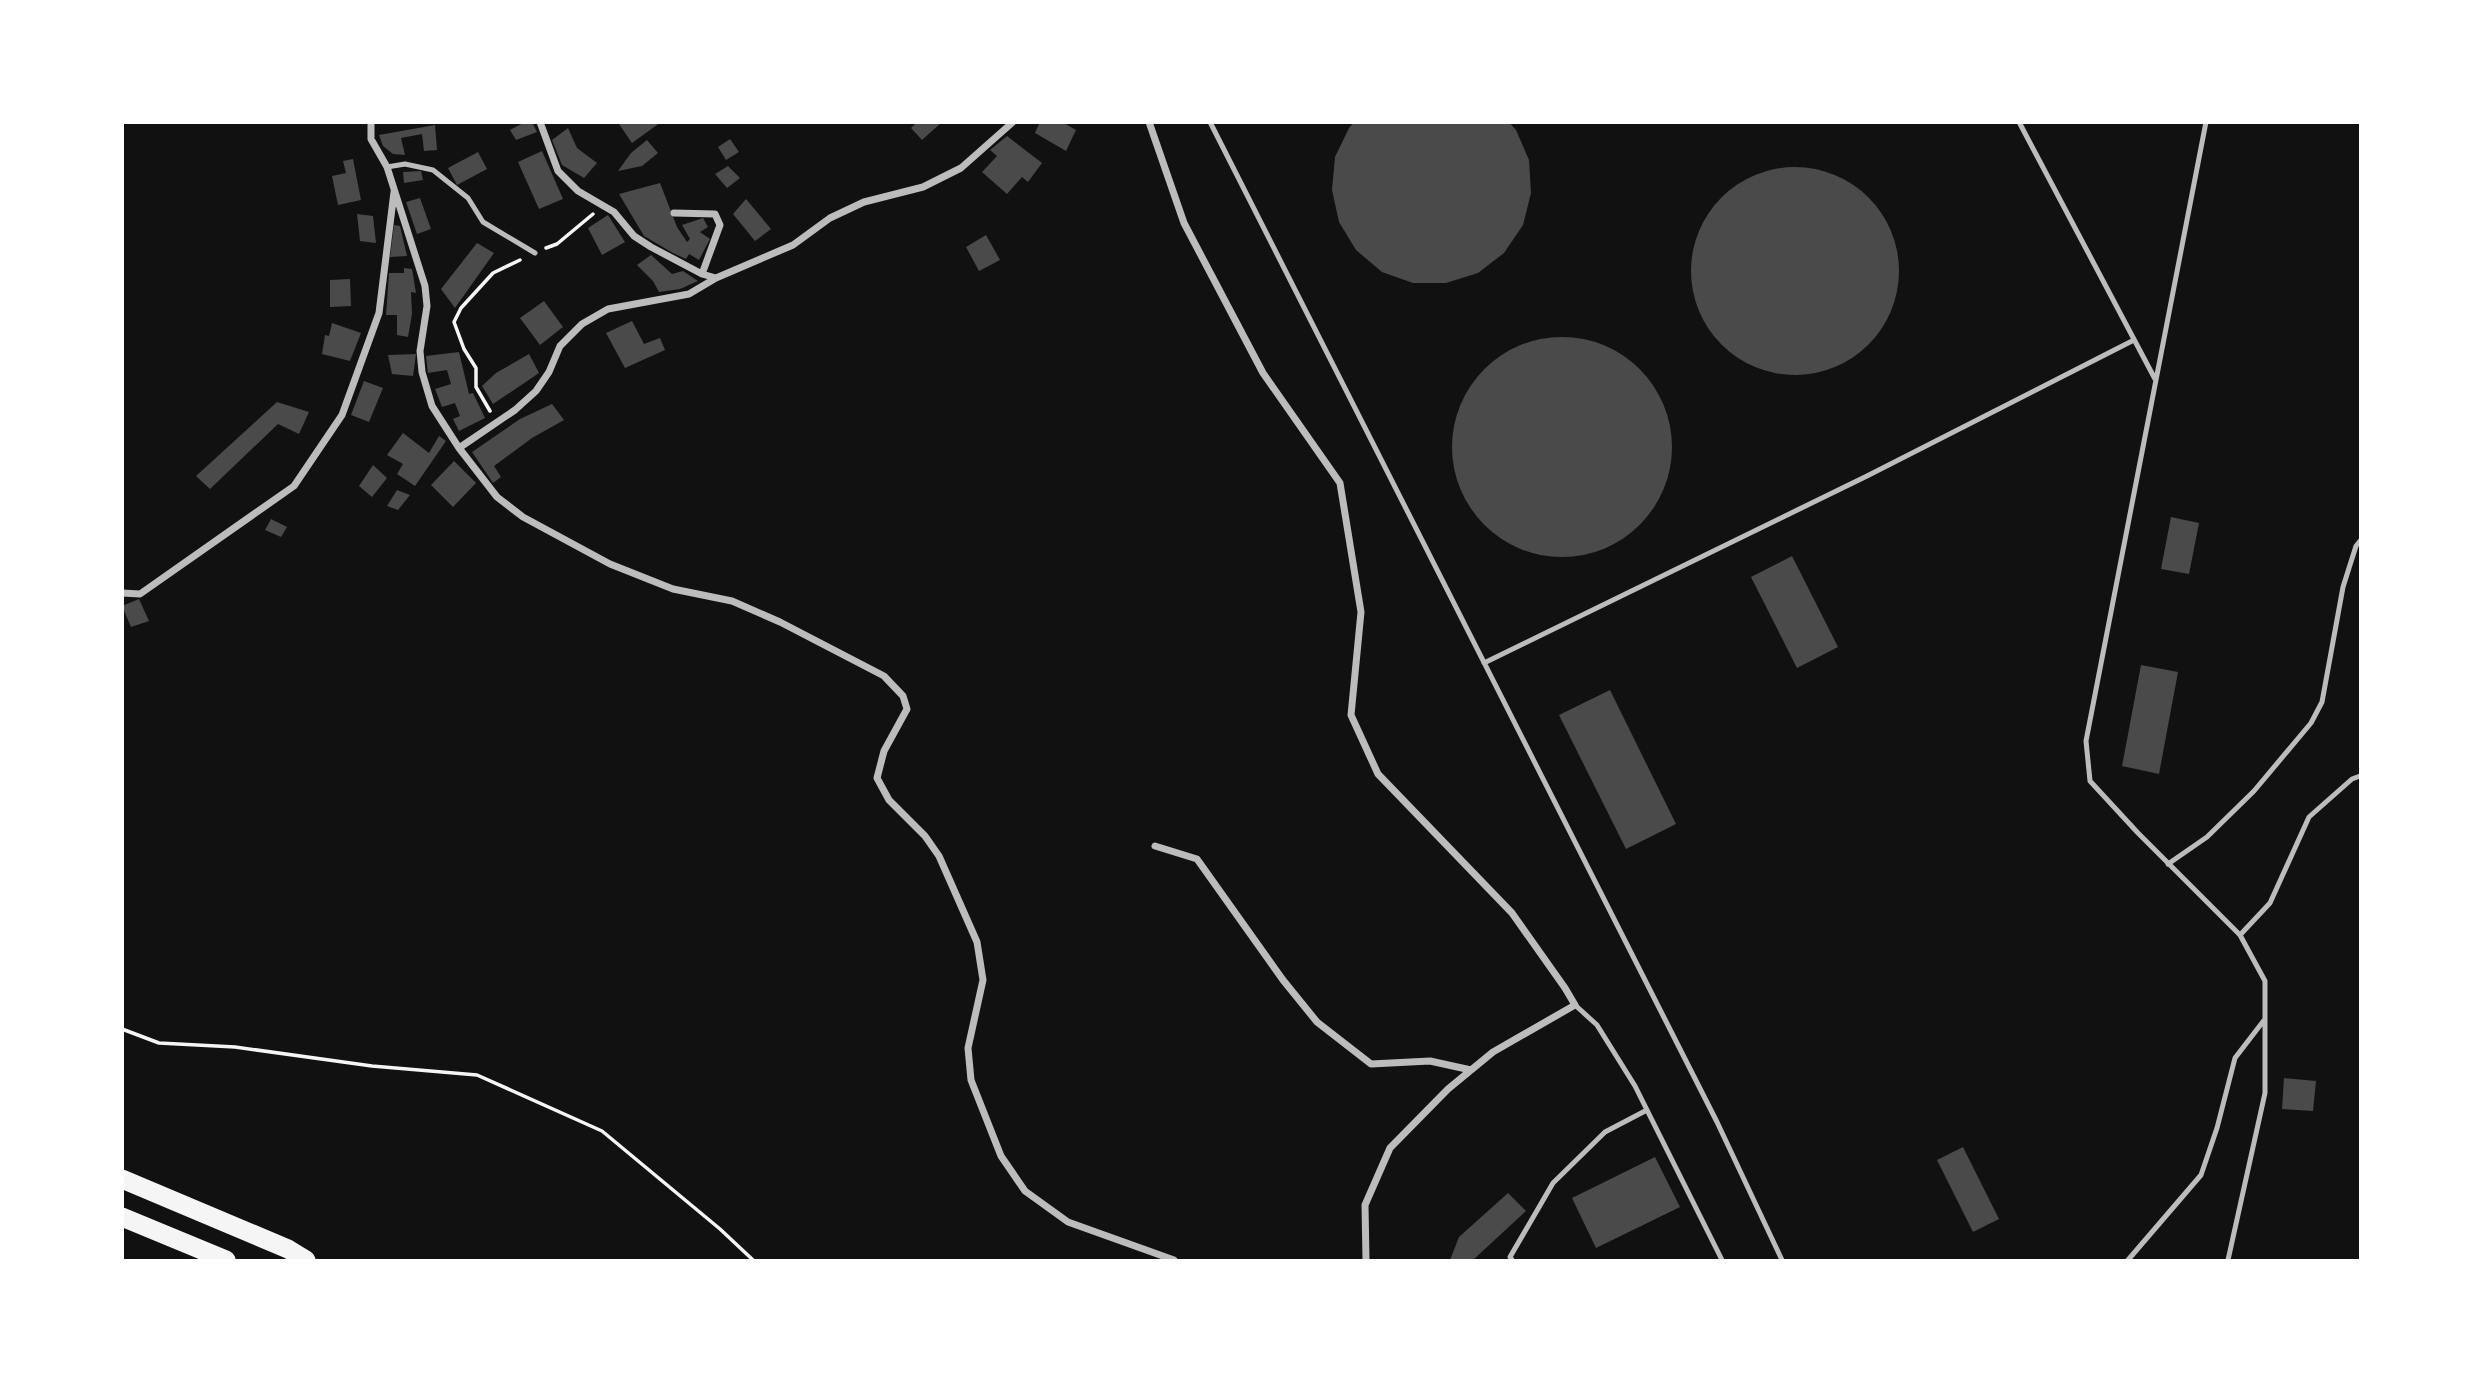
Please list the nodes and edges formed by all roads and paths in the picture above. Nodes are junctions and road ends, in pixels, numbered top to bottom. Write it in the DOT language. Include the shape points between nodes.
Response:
graph roads {
  1 [pos="371,122"];
  2 [pos="540,122"];
  3 [pos="1013,122"];
  4 [pos="1149,122"];
  5 [pos="1210,122"];
  6 [pos="2019,122"];
  7 [pos="2206,122"];
  8 [pos="387,167"];
  9 [pos="394,188"];
  10 [pos="603,206"];
  11 [pos="674,214"];
  12 [pos="535,253"];
  13 [pos="702,274"];
  14 [pos="716,278"];
  15 [pos="2134,340"];
  16 [pos="2155,379"];
  17 [pos="497,422"];
  18 [pos="458,448"];
  19 [pos="2361,541"];
  20 [pos="122,593"];
  21 [pos="1484,663"];
  22 [pos="2361,776"];
  23 [pos="1155,846"];
  24 [pos="2168,864"];
  25 [pos="2240,934"];
  26 [pos="1575,1005"];
  27 [pos="2265,1018"];
  28 [pos="122,1029"];
  29 [pos="1471,1070"];
  30 [pos="1647,1110"];
  31 [pos="122,1179"];
  32 [pos="122,1217"];
  33 [pos="226,1261"];
  34 [pos="306,1261"];
  35 [pos="752,1261"];
  36 [pos="1174,1261"];
  37 [pos="1366,1261"];
  38 [pos="1512,1261"];
  39 [pos="1722,1261"];
  40 [pos="1782,1261"];
  41 [pos="2128,1261"];
  42 [pos="2228,1261"];
  1 -- 8 [label="street" via="371,139"];
  2 -- 10 [label="street" via="558,171 578,191"];
  3 -- 14 [label="street" via="961,168 923,187 864,202 830,218 793,245"];
  4 -- 26 [label="street" via="1184,223 1257,362 1340,483 1361,612 1351,715 1378,774 1512,913"];
  5 -- 21 [label="lane"];
  6 -- 15 [label="lane"];
  7 -- 16 [label="lane"];
  8 -- 9 [label="street"];
  8 -- 12 [label="lane" via="405,164 433,170 468,198 483,222"];
  9 -- 18 [label="street" via="425,286 422,372 432,406"];
  9 -- 20 [label="street" via="379,313 342,415 294,486 140,594"];
  10 -- 12 [label="path" via="557,244"];
  10 -- 13 [label="street" via="650,247"];
  11 -- 13 [label="street" via="715,214 720,225"];
  12 -- 17 [label="path" via="493,273 454,322 476,368 476,387"];
  13 -- 14 [label="street"];
  14 -- 17 [label="street" via="689,294 608,309 582,324 560,346 536,391"];
  15 -- 16 [label="lane"];
  15 -- 21 [label="lane"];
  16 -- 24 [label="lane" via="2085,741 2090,781"];
  17 -- 18 [label="street"];
  18 -- 36 [label="street" via="497,497 523,517 610,564 673,589 732,601 780,622 884,676 903,696 907,709 884,751 877,778 889,800 939,856 977,942 983,980 968,1048 971,1080 1000,1156 1025,1191 1068,1222"];
  19 -- 24 [label="lane" via="2343,587 2322,702 2311,723 2254,791 2207,837"];
  21 -- 40 [label="lane" via="1717,1122"];
  22 -- 25 [label="lane" via="2309,817 2270,903"];
  23 -- 29 [label="street" via="1196,859 1317,1022 1371,1065 1430,1061"];
  24 -- 25 [label="lane"];
  25 -- 27 [label="lane" via="2266,981"];
  26 -- 29 [label="street" via="1493,1052"];
  26 -- 30 [label="lane" via="1597,1025"];
  27 -- 41 [label="lane" via="2235,1058 2201,1175"];
  27 -- 42 [label="lane" via="2265,1093"];
  28 -- 35 [label="path" via="159,1043 235,1047 477,1075 602,1131"];
  29 -- 37 [label="street" via="1390,1148 1365,1205"];
  30 -- 38 [label="lane" via="1605,1132 1553,1183 1510,1257"];
  30 -- 39 [label="lane"];
  31 -- 34 [label="highway" via="288,1249"];
  32 -- 33 [label="highway"];
}
